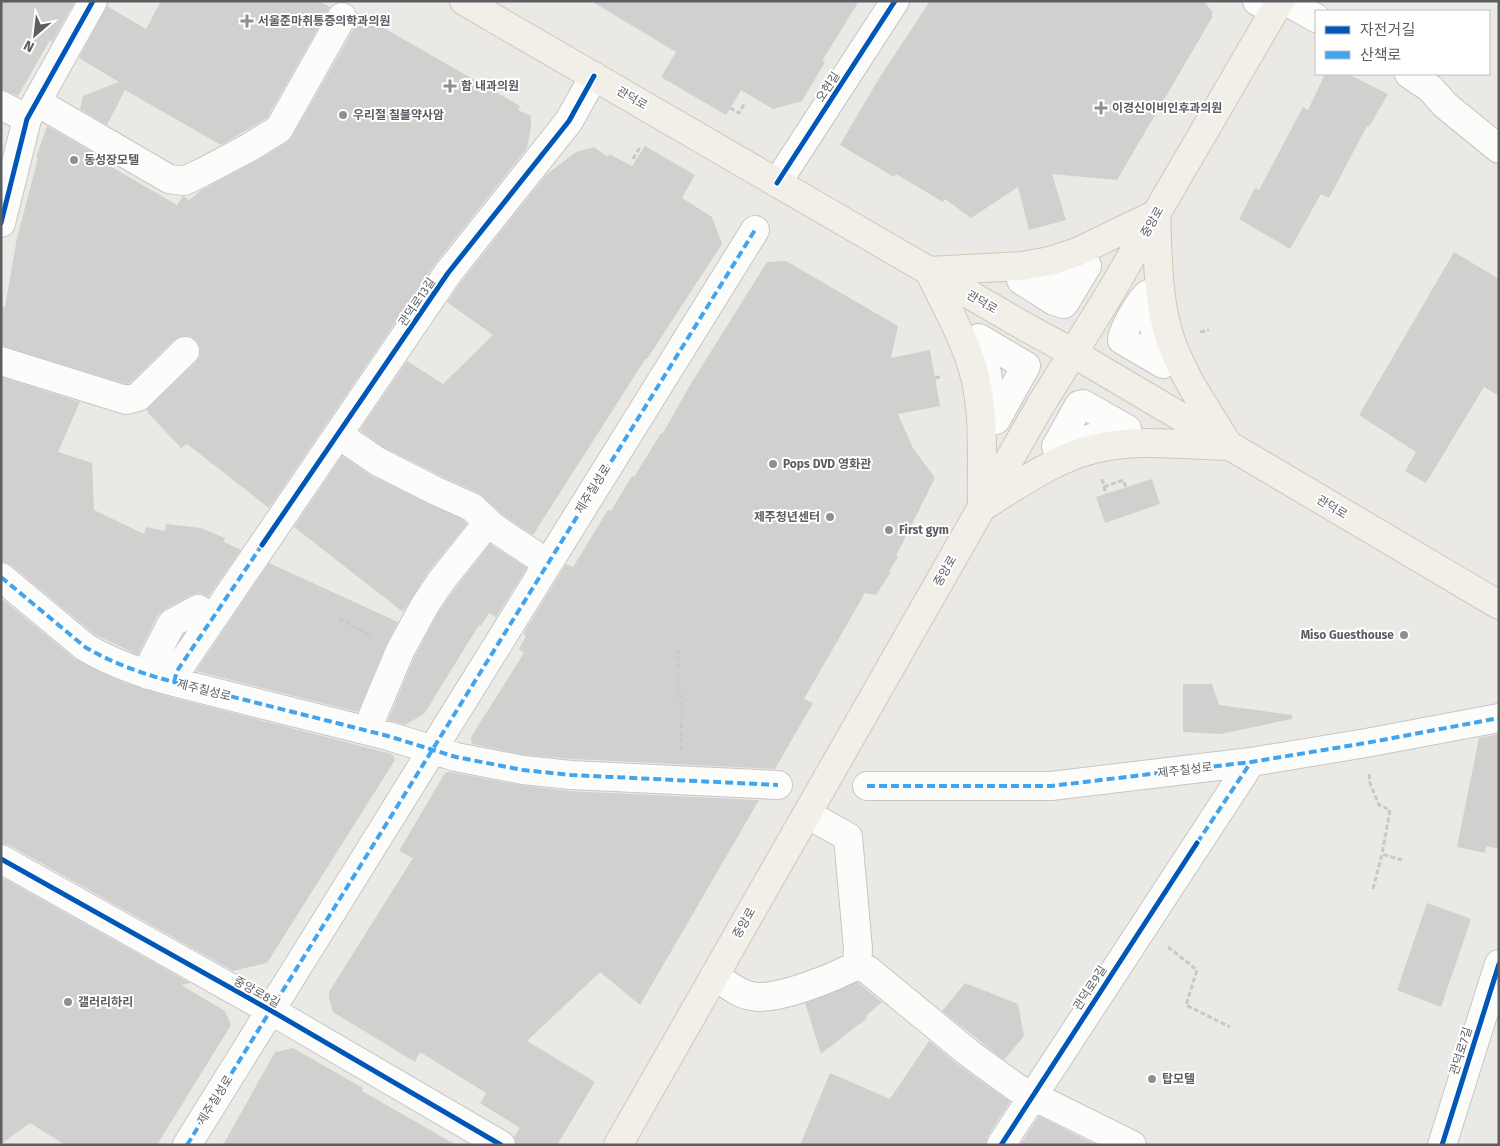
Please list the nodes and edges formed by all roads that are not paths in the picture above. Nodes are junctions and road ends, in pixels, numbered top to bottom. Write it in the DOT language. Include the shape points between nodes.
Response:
graph roads {
  1 [pos="93,1"];
  2 [pos="464,1"];
  3 [pos="894,1"];
  4 [pos="1274,4"];
  5 [pos="342,17"];
  6 [pos="1315,18"];
  7 [pos="1411,75"];
  8 [pos="594,76"];
  9 [pos="1,105"];
  10 [pos="32,111"];
  11 [pos="1499,148"];
  12 [pos="777,183"];
  13 [pos="1156,214"];
  14 [pos="1,224"];
  15 [pos="755,230"];
  16 [pos="929,271"];
  17 [pos="185,351"];
  18 [pos="1073,353"];
  19 [pos="1,361"];
  20 [pos="339,435"];
  21 [pos="1229,446"];
  22 [pos="982,507"];
  23 [pos="488,522"];
  24 [pos="547,563"];
  25 [pos="1,578"];
  26 [pos="1499,605"];
  27 [pos="212,618"];
  28 [pos="148,675"];
  29 [pos="174,682"];
  30 [pos="1499,718"];
  31 [pos="369,731"];
  32 [pos="432,749"];
  33 [pos="1250,762"];
  34 [pos="778,785"];
  35 [pos="867,786"];
  36 [pos="806,814"];
  37 [pos="1,860"];
  38 [pos="1499,964"];
  39 [pos="857,965"];
  40 [pos="714,976"];
  41 [pos="270,1010"];
  42 [pos="1032,1096"];
  43 [pos="187,1145"];
  44 [pos="501,1145"];
  45 [pos="618,1145"];
  46 [pos="1001,1145"];
  47 [pos="1132,1145"];
  48 [pos="1442,1145"];
  1 -- 10 [label="street"];
  2 -- 8 [label="main road, 관덕로"];
  3 -- 12 [label="street, 오현길"];
  4 -- 6 [label="street"];
  4 -- 13 [label="main road, 중앙로"];
  5 -- 10 [label="street" via="279,129 184,181 170,179"];
  7 -- 11 [label="street" via="1431,88 1445,105"];
  8 -- 12 [label="main road, 관덕로"];
  8 -- 20 [label="street, 관덕로13길" via="569,122 448,273"];
  9 -- 10 [label="street"];
  10 -- 14 [label="street"];
  12 -- 16 [label="main road, 관덕로"];
  13 -- 16 [label="main road" via="1077,252 1050,261 1022,266"];
  13 -- 18 [label="main road, 중앙로"];
  13 -- 21 [label="main road" via="1160,298 1167,329 1192,385"];
  15 -- 24 [label="street, 제주칠성로"];
  16 -- 18 [label="main road, 관덕로"];
  16 -- 22 [label="main road" via="967,351 975,376 980,404"];
  17 -- 19 [label="street" via="138,397 126,400"];
  18 -- 21 [label="main road, 관덕로"];
  18 -- 22 [label="main road, 중앙로"];
  20 -- 23 [label="street" via="377,461 472,507"];
  20 -- 27 [label="street, 관덕로13길"];
  21 -- 22 [label="main road" via="1155,444 1094,449 1069,457"];
  21 -- 26 [label="main road, 관덕로"];
  22 -- 36 [label="main road, 중앙로"];
  23 -- 24 [label="street"];
  23 -- 31 [label="street" via="425,606 400,651"];
  24 -- 32 [label="street, 제주칠성로"];
  25 -- 28 [label="street, 제주칠성로" via="85,647"];
  27 -- 28 [label="street" via="198,609 172,623"];
  27 -- 29 [label="street, 관덕로13길" via="177,671"];
  28 -- 29 [label="street, 제주칠성로"];
  29 -- 31 [label="street, 제주칠성로"];
  30 -- 33 [label="street, 제주칠성로"];
  31 -- 32 [label="street, 제주칠성로"];
  32 -- 34 [label="street, 제주칠성로" via="523,770 571,775"];
  32 -- 41 [label="street, 제주칠성로"];
  33 -- 35 [label="street, 제주칠성로" via="1051,786"];
  33 -- 42 [label="street, 관덕로9길"];
  36 -- 39 [label="street" via="848,837"];
  36 -- 40 [label="main road, 중앙로"];
  37 -- 41 [label="street, 중앙로8길"];
  38 -- 48 [label="street, 관덕로7길"];
  39 -- 40 [label="street" via="799,989 763,998 749,996"];
  39 -- 42 [label="street" via="868,970 978,1060"];
  40 -- 45 [label="main road, 중앙로"];
  41 -- 43 [label="street, 제주칠성로"];
  41 -- 44 [label="street, 중앙로8길"];
  42 -- 46 [label="street, 관덕로9길"];
  42 -- 47 [label="street"];
}
